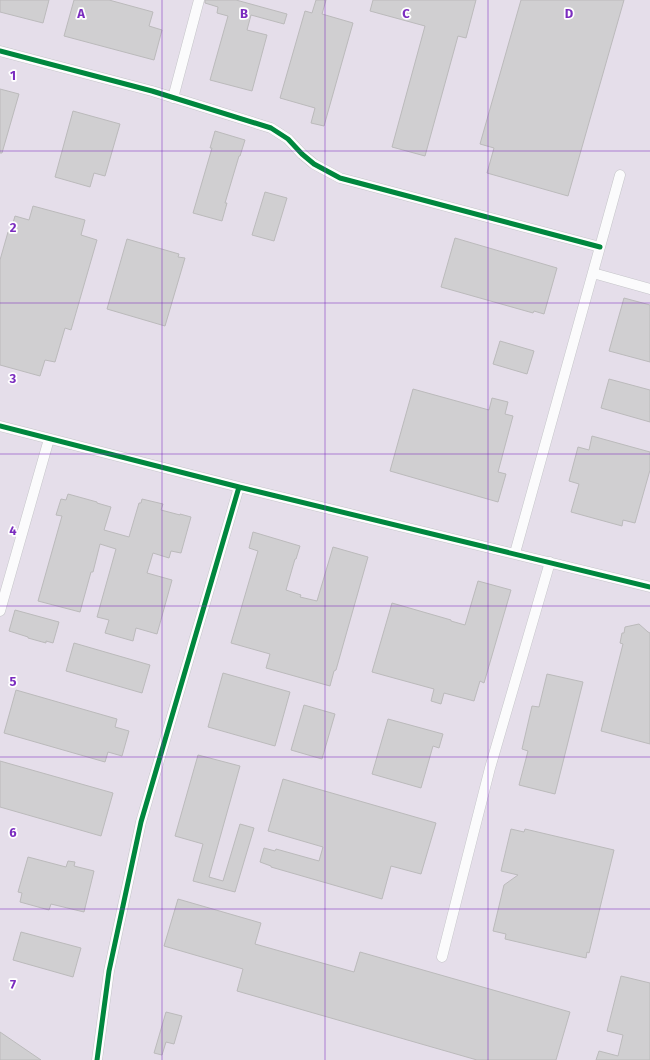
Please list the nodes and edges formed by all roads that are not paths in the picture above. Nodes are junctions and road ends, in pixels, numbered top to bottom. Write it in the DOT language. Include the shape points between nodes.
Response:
graph roads {
  1 [pos="199,0"];
  2 [pos="0,51"];
  3 [pos="173,98"];
  4 [pos="620,175"];
  5 [pos="600,247"];
  6 [pos="593,273"];
  7 [pos="650,289"];
  8 [pos="0,426"];
  9 [pos="49,439"];
  10 [pos="239,487"];
  11 [pos="515,553"];
  12 [pos="550,562"];
  13 [pos="650,587"];
  14 [pos="0,611"];
  15 [pos="442,957"];
  16 [pos="97,1060"];
  1 -- 3 [label="street"];
  2 -- 3 [label="street"];
  3 -- 5 [label="street" via="272,128 288,139 314,164 340,178"];
  4 -- 5 [label="street"];
  5 -- 6 [label="street"];
  6 -- 7 [label="street"];
  6 -- 11 [label="street"];
  8 -- 9 [label="street"];
  9 -- 10 [label="street"];
  9 -- 14 [label="street"];
  10 -- 11 [label="street"];
  10 -- 16 [label="street" via="142,822 109,971"];
  11 -- 12 [label="street"];
  12 -- 13 [label="street"];
  12 -- 15 [label="street" via="490,768"];
}
